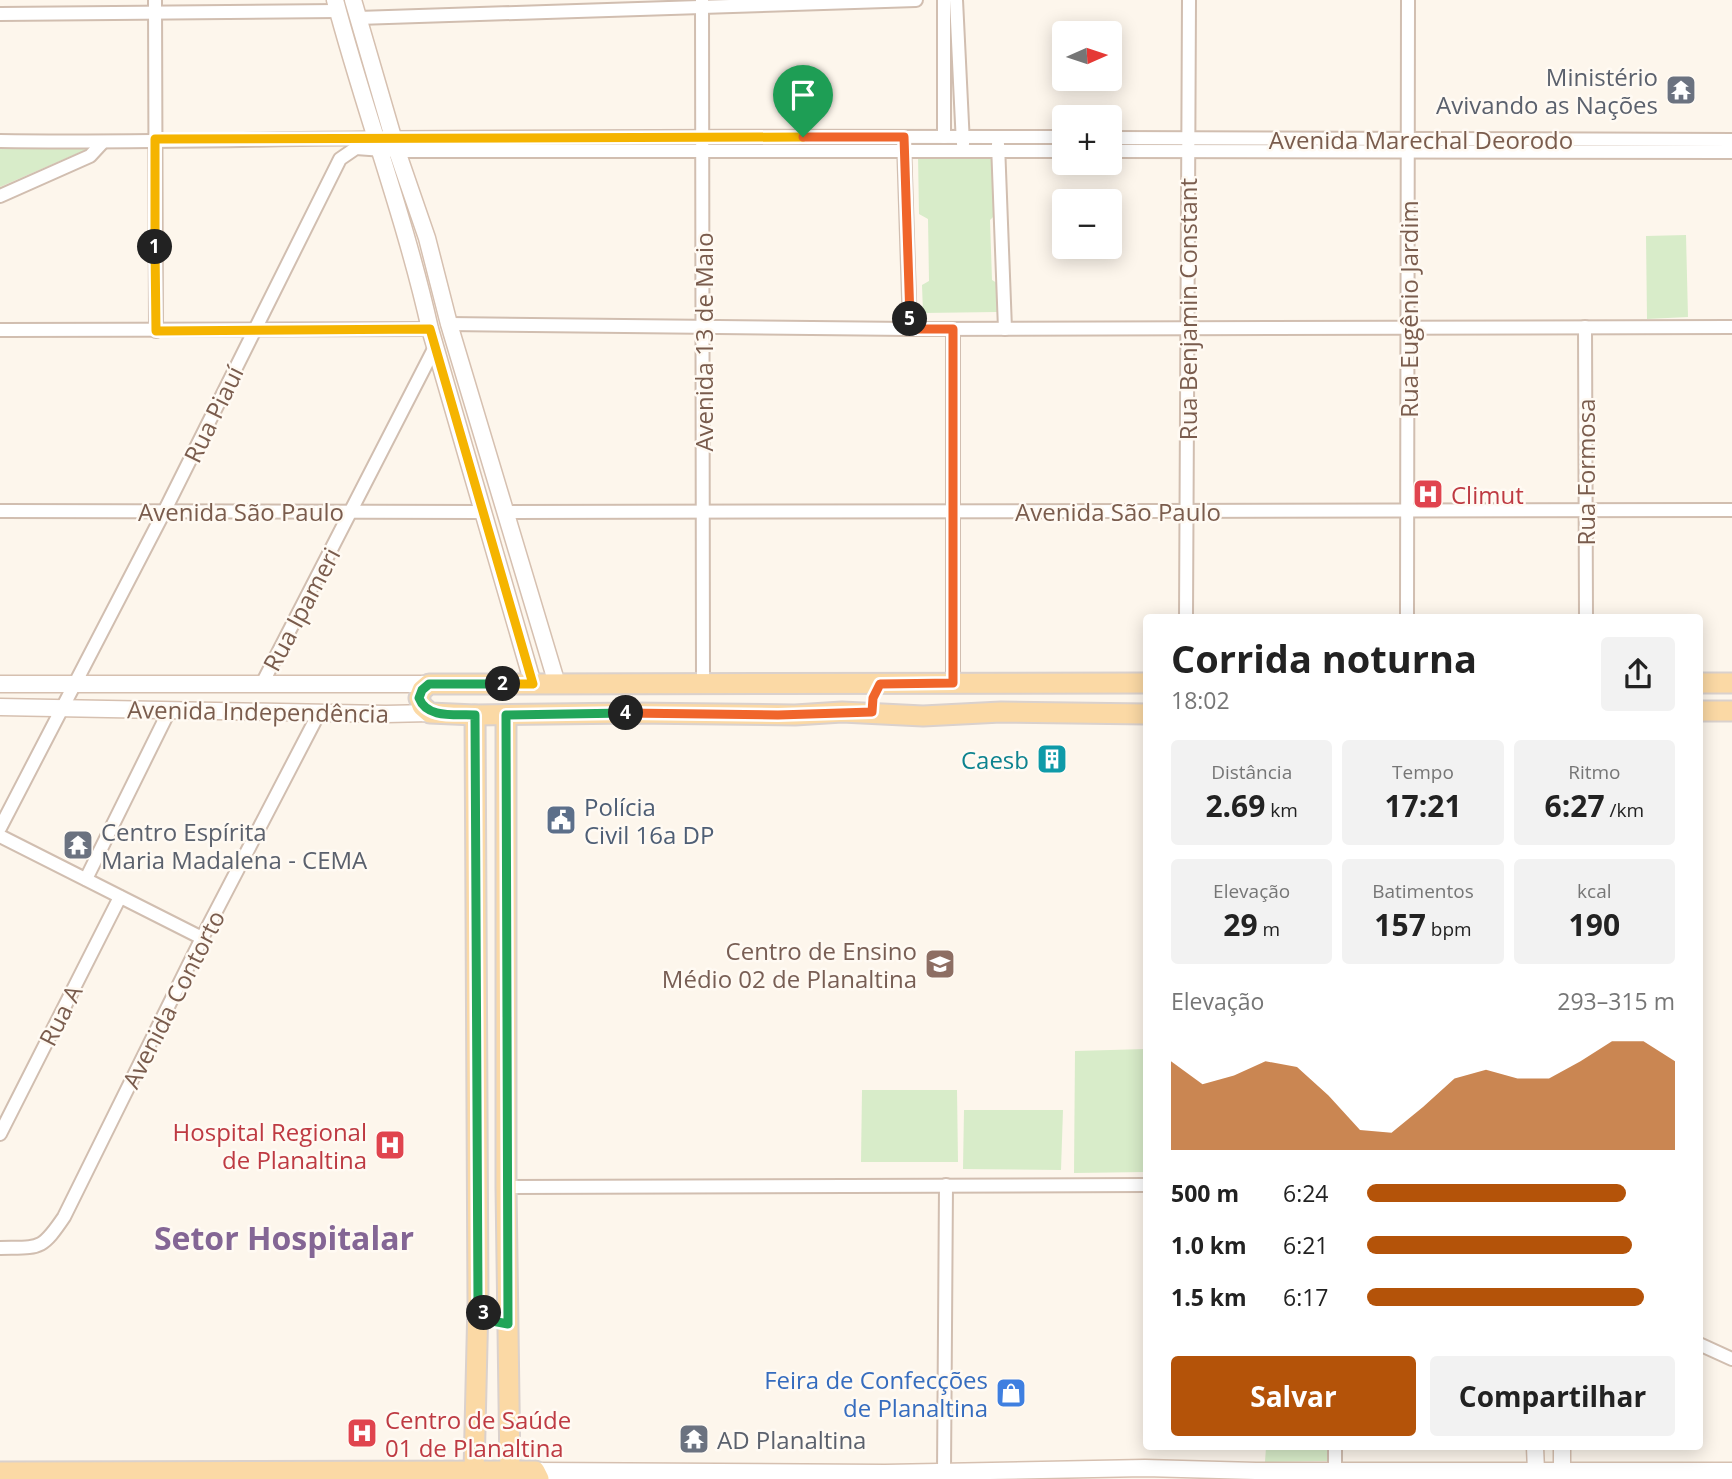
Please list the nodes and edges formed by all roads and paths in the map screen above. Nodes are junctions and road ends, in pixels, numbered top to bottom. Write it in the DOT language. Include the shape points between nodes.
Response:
graph roads {
  1 [pos="353,0"];
  2 [pos="916,0"];
  3 [pos="944,0"];
  4 [pos="956,0"];
  5 [pos="1189,0"];
  6 [pos="1408,0"];
  7 [pos="702,4"];
  8 [pos="155,6"];
  9 [pos="336,6"];
  10 [pos="0,14"];
  11 [pos="358,18"];
  12 [pos="703,137"];
  13 [pos="904,137"];
  14 [pos="963,137"];
  15 [pos="998,137"];
  16 [pos="944,138"];
  17 [pos="1052,138"];
  18 [pos="1122,138"];
  19 [pos="1188,138"];
  20 [pos="155,139"];
  21 [pos="1732,140"];
  22 [pos="0,141"];
  23 [pos="102,143"];
  24 [pos="376,144"];
  25 [pos="395,144"];
  26 [pos="1408,145"];
  27 [pos="703,150"];
  28 [pos="904,151"];
  29 [pos="963,151"];
  30 [pos="999,151"];
  31 [pos="1052,151"];
  32 [pos="1122,152"];
  33 [pos="1188,152"];
  34 [pos="1732,152"];
  35 [pos="0,196"];
  36 [pos="427,238"];
  37 [pos="408,244"];
  38 [pos="439,279"];
  39 [pos="419,280"];
  40 [pos="449,324"];
  41 [pos="1585,327"];
  42 [pos="1732,327"];
  43 [pos="704,328"];
  44 [pos="1186,328"];
  45 [pos="1408,328"];
  46 [pos="430,329"];
  47 [pos="910,329"];
  48 [pos="953,329"];
  49 [pos="1005,329"];
  50 [pos="0,330"];
  51 [pos="255,330"];
  52 [pos="156,331"];
  53 [pos="435,347"];
  54 [pos="475,412"];
  55 [pos="456,418"];
  56 [pos="484,443"];
  57 [pos="465,450"];
  58 [pos="1585,510"];
  59 [pos="1732,510"];
  60 [pos="0,511"];
  61 [pos="352,511"];
  62 [pos="703,511"];
  63 [pos="953,511"];
  64 [pos="1186,511"];
  65 [pos="1408,511"];
  66 [pos="164,512"];
  67 [pos="483,512"];
  68 [pos="505,512"];
  69 [pos="529,594"];
  70 [pos="507,598"];
  71 [pos="1186,614"];
  72 [pos="1407,614"];
  73 [pos="1586,614"];
  74 [pos="632,683"];
  75 [pos="703,683"];
  76 [pos="839,683"];
  77 [pos="953,683"];
  78 [pos="1143,683"];
  79 [pos="1703,683"];
  80 [pos="0,684"];
  81 [pos="73,684"];
  82 [pos="160,684"];
  83 [pos="243,684"];
  84 [pos="262,684"];
  85 [pos="429,684"];
  86 [pos="533,684"];
  87 [pos="557,684"];
  88 [pos="880,684"];
  89 [pos="392,685"];
  90 [pos="593,685"];
  91 [pos="1732,686"];
  92 [pos="63,706"];
  93 [pos="0,707"];
  94 [pos="164,709"];
  95 [pos="240,711"];
  96 [pos="1715,711"];
  97 [pos="842,712"];
  98 [pos="872,712"];
  99 [pos="319,713"];
  100 [pos="430,713"];
  101 [pos="592,713"];
  102 [pos="633,713"];
  103 [pos="392,714"];
  104 [pos="1143,714"];
  105 [pos="475,715"];
  106 [pos="506,715"];
  107 [pos="475,759"];
  108 [pos="506,760"];
  109 [pos="0,828"];
  110 [pos="0,836"];
  111 [pos="475,860"];
  112 [pos="506,861"];
  113 [pos="86,880"];
  114 [pos="121,897"];
  115 [pos="506,930"];
  116 [pos="477,931"];
  117 [pos="202,938"];
  118 [pos="506,1062"];
  119 [pos="477,1070"];
  120 [pos="1,1127"];
  121 [pos="946,1185"];
  122 [pos="1143,1185"];
  123 [pos="506,1187"];
  124 [pos="0,1248"];
  125 [pos="478,1302"];
  126 [pos="508,1324"];
  127 [pos="1703,1346"];
  128 [pos="1732,1359"];
  129 [pos="1335,1450"];
  130 [pos="1535,1450"];
  131 [pos="1562,1450"];
  132 [pos="1335,1471"];
  133 [pos="1536,1471"];
  134 [pos="1562,1471"];
  135 [pos="1732,1471"];
  136 [pos="0,1472"];
  137 [pos="510,1472"];
  138 [pos="944,1472"];
  139 [pos="464,1474"];
  140 [pos="1174,1474"];
  141 [pos="1203,1474"];
  142 [pos="1495,1474"];
  143 [pos="55,1475"];
  144 [pos="537,1475"];
  145 [pos="1610,1475"];
  146 [pos="855,1476"];
  147 [pos="887,1476"];
  1 -- 11 [label="street"];
  2 -- 7 [label="street"];
  3 -- 16 [label="street"];
  4 -- 14 [label="street"];
  5 -- 19 [label="street, Rua Benjamin Constant"];
  6 -- 26 [label="street, Rua Eugênio Jardim"];
  7 -- 11 [label="street"];
  7 -- 12 [label="street, Avenida 13 de Maio"];
  8 -- 9 [label="street"];
  8 -- 10 [label="street"];
  8 -- 20 [label="street"];
  9 -- 24 [label="street"];
  11 -- 25 [label="street"];
  12 -- 13 [label="street"];
  12 -- 25 [label="street"];
  12 -- 27 [label="street, Avenida 13 de Maio"];
  13 -- 16 [label="street"];
  13 -- 28 [label="street"];
  14 -- 15 [label="street"];
  14 -- 16 [label="street"];
  14 -- 29 [label="street"];
  15 -- 17 [label="street"];
  15 -- 30 [label="street"];
  18 -- 19 [label="street, Avenida Marechal Deorodo"];
  19 -- 26 [label="street, Avenida Marechal Deorodo"];
  19 -- 33 [label="street, Rua Benjamin Constant"];
  20 -- 23 [label="street"];
  20 -- 24 [label="street"];
  20 -- 52 [label="street"];
  21 -- 26 [label="street, Avenida Marechal Deorodo"];
  22 -- 23 [label="street"];
  23 -- 35 [label="street" via="90,156"];
  24 -- 25 [label="street"];
  24 -- 37 [label="street"];
  24 -- 51 [label="street, Rua Piauí" via="356,148 340,159"];
  25 -- 27 [label="street"];
  25 -- 36 [label="street"];
  26 -- 33 [label="street, Avenida Marechal Deorodo"];
  26 -- 34 [label="street, Avenida Marechal Deorodo"];
  26 -- 45 [label="street, Rua Eugênio Jardim"];
  27 -- 28 [label="street"];
  27 -- 43 [label="street, Avenida 13 de Maio"];
  28 -- 29 [label="street"];
  28 -- 47 [label="street"];
  29 -- 30 [label="street"];
  30 -- 31 [label="street"];
  30 -- 49 [label="street"];
  32 -- 33 [label="street, Avenida Marechal Deorodo"];
  33 -- 44 [label="street, Rua Benjamin Constant"];
  36 -- 37 [label="street" via="421,248"];
  36 -- 38 [label="street"];
  37 -- 39 [label="street"];
  38 -- 39 [label="street" via="425,272"];
  38 -- 40 [label="street"];
  39 -- 46 [label="street"];
  40 -- 43 [label="street"];
  40 -- 54 [label="street"];
  41 -- 42 [label="street"];
  41 -- 45 [label="street"];
  41 -- 58 [label="street, Rua Formosa"];
  43 -- 47 [label="street"];
  43 -- 62 [label="street, Avenida 13 de Maio"];
  44 -- 45 [label="street"];
  44 -- 49 [label="street"];
  44 -- 64 [label="street, Rua Benjamin Constant"];
  45 -- 65 [label="street, Rua Eugênio Jardim"];
  46 -- 51 [label="street"];
  46 -- 53 [label="street"];
  47 -- 48 [label="street"];
  48 -- 49 [label="street"];
  48 -- 63 [label="street"];
  50 -- 52 [label="street"];
  51 -- 52 [label="street"];
  51 -- 66 [label="street, Rua Piauí"];
  53 -- 55 [label="street"];
  53 -- 61 [label="street, Rua Ipameri"];
  54 -- 55 [label="street" via="469,425"];
  54 -- 56 [label="street"];
  55 -- 57 [label="street"];
  56 -- 57 [label="street" via="471,436"];
  56 -- 68 [label="street"];
  57 -- 67 [label="street"];
  58 -- 59 [label="street, Avenida São Paulo"];
  58 -- 65 [label="street, Avenida São Paulo"];
  58 -- 73 [label="street, Rua Formosa"];
  60 -- 66 [label="street, Avenida São Paulo"];
  61 -- 66 [label="street, Avenida São Paulo"];
  61 -- 67 [label="street, Avenida São Paulo"];
  61 -- 84 [label="street, Rua Ipameri"];
  62 -- 63 [label="street, Avenida São Paulo"];
  62 -- 68 [label="street, Avenida São Paulo"];
  62 -- 75 [label="street, Avenida 13 de Maio"];
  63 -- 64 [label="street, Avenida São Paulo"];
  63 -- 77 [label="street"];
  64 -- 65 [label="street, Avenida São Paulo"];
  64 -- 71 [label="street, Rua Benjamin Constant"];
  65 -- 72 [label="street, Rua Eugênio Jardim"];
  66 -- 81 [label="street, Rua Piauí"];
  67 -- 70 [label="street"];
  68 -- 69 [label="street"];
  69 -- 70 [label="street"];
  69 -- 87 [label="street"];
  70 -- 86 [label="street"];
  74 -- 75 [label="main road, Avenida Independência"];
  74 -- 90 [label="main road, Avenida Independência"];
  74 -- 102 [label="main road" via="625,697"];
  75 -- 76 [label="main road, Avenida Independência"];
  76 -- 88 [label="main road, Avenida Independência"];
  76 -- 97 [label="main road" via="849,698"];
  77 -- 78 [label="main road, Avenida Independência"];
  77 -- 88 [label="main road, Avenida Independência"];
  79 -- 91 [label="main road"];
  79 -- 96 [label="main road"];
  80 -- 81 [label="street, Avenida Independência"];
  81 -- 82 [label="street, Avenida Independência"];
  81 -- 92 [label="street, Rua Piauí"];
  82 -- 83 [label="street, Avenida Independência"];
  82 -- 94 [label="street" via="150,690 149,698 152,705"];
  83 -- 84 [label="street, Avenida Independência"];
  83 -- 95 [label="street" via="250,687 255,699 252,706"];
  84 -- 89 [label="street, Avenida Independência"];
  85 -- 86 [label="main road, Avenida Independência"];
  85 -- 89 [label="street, Avenida Independência"];
  85 -- 100 [label="main road" via="419,698"];
  86 -- 87 [label="main road, Avenida Independência"];
  87 -- 90 [label="main road, Avenida Independência"];
  88 -- 98 [label="main road"];
  89 -- 103 [label="street" via="398,700"];
  90 -- 101 [label="main road" via="603,699"];
  91 -- 96 [label="main road"];
  92 -- 93 [label="street, Avenida Independência"];
  92 -- 94 [label="street, Avenida Independência"];
  92 -- 109 [label="street"];
  94 -- 95 [label="street, Avenida Independência"];
  94 -- 113 [label="street"];
  95 -- 99 [label="street, Avenida Independência"];
  97 -- 98 [label="main road, Avenida Independência"];
  97 -- 102 [label="main road, Avenida Independência"];
  98 -- 104 [label="main road, Avenida Independência" via="923,716"];
  99 -- 103 [label="street, Avenida Independência"];
  99 -- 117 [label="street, Avenida Contorto"];
  100 -- 103 [label="street, Avenida Independência"];
  100 -- 105 [label="main road, Avenida Independência"];
  101 -- 102 [label="main road, Avenida Independência"];
  101 -- 106 [label="main road, Avenida Independência"];
  105 -- 106 [label="main road, Avenida Independência"];
  105 -- 107 [label="main road"];
  106 -- 108 [label="main road"];
  107 -- 108 [label="main road"];
  107 -- 111 [label="main road"];
  108 -- 112 [label="main road"];
  110 -- 113 [label="street"];
  111 -- 112 [label="main road"];
  111 -- 116 [label="main road"];
  112 -- 115 [label="main road"];
  113 -- 114 [label="street"];
  114 -- 117 [label="street"];
  114 -- 120 [label="street, Rua A"];
  115 -- 116 [label="main road"];
  115 -- 118 [label="main road"];
  116 -- 119 [label="main road"];
  117 -- 124 [label="street, Avenida Contorto" via="64,1217 39,1247"];
  118 -- 119 [label="main road"];
  118 -- 123 [label="main road"];
  119 -- 125 [label="main road"];
  121 -- 122 [label="street"];
  121 -- 123 [label="street"];
  121 -- 138 [label="street"];
  123 -- 126 [label="main road"];
  125 -- 126 [label="main road" via="492,1321"];
  125 -- 139 [label="main road"];
  126 -- 137 [label="main road"];
  127 -- 128 [label="street"];
  129 -- 132 [label="street"];
  130 -- 133 [label="street"];
  131 -- 134 [label="street"];
  132 -- 141 [label="street"];
  132 -- 142 [label="street"];
  133 -- 134 [label="street"];
  133 -- 142 [label="street"];
  134 -- 145 [label="street"];
  135 -- 145 [label="street"];
  136 -- 143 [label="main road"];
  137 -- 139 [label="main road"];
  137 -- 144 [label="main road"];
  138 -- 140 [label="street"];
  138 -- 147 [label="street"];
  139 -- 143 [label="main road"];
  140 -- 141 [label="street"];
  144 -- 146 [label="street"];
  146 -- 147 [label="street"];
}
